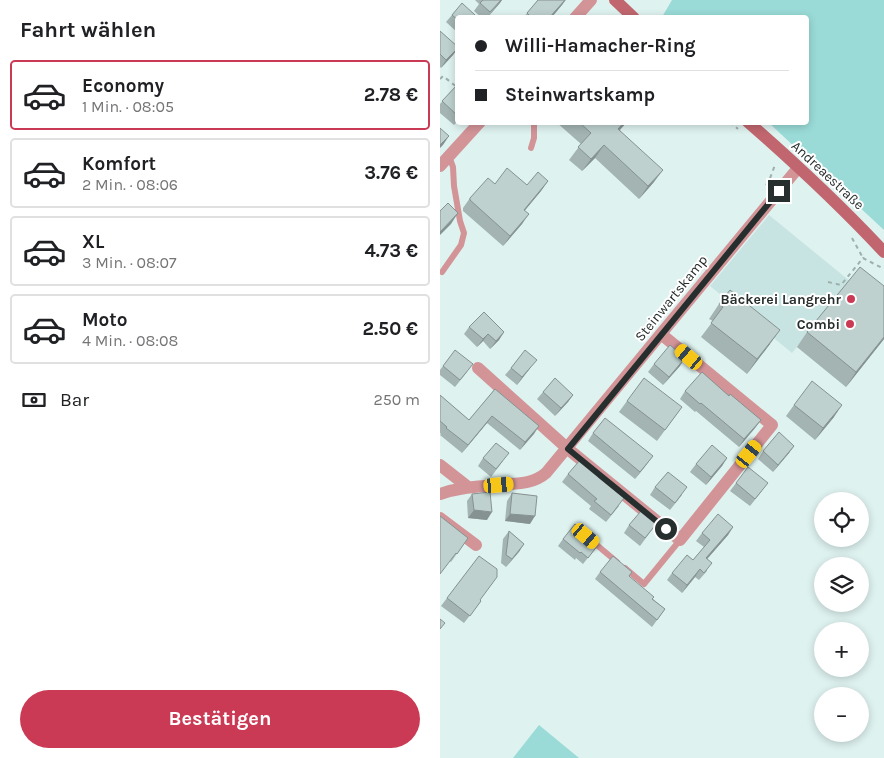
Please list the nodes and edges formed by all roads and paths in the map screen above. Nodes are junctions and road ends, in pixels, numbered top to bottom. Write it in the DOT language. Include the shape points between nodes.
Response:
graph roads {
  1 [pos="591,0"];
  2 [pos="615,0"];
  3 [pos="578,15"];
  4 [pos="631,15"];
  5 [pos="440,79"];
  6 [pos="455,86"];
  7 [pos="477,125"];
  8 [pos="534,125"];
  9 [pos="751,125"];
  10 [pos="531,148"];
  11 [pos="444,161"];
  12 [pos="798,168"];
  13 [pos="851,237"];
  14 [pos="884,252"];
  15 [pos="863,258"];
  16 [pos="884,269"];
  17 [pos="442,272"];
  18 [pos="828,282"];
  19 [pos="661,334"];
  20 [pos="478,368"];
  21 [pos="568,449"];
  22 [pos="440,465"];
  23 [pos="468,487"];
  24 [pos="440,494"];
  25 [pos="440,518"];
  26 [pos="586,536"];
  27 [pos="680,540"];
  28 [pos="476,545"];
  1 -- 3 [label="street"];
  2 -- 4 [label="street"];
  5 -- 6 [label="path" via="443,76"];
  7 -- 11 [label="street"];
  8 -- 10 [label="lane"];
  9 -- 12 [label="street, Andreaestraße"];
  11 -- 17 [label="lane" via="453,167 464,233 461,245"];
  12 -- 14 [label="street, Andreaestraße"];
  12 -- 19 [label="street, Steinwartskamp"];
  13 -- 15 [label="path"];
  15 -- 16 [label="path"];
  15 -- 18 [label="path" via="841,285"];
  19 -- 21 [label="street, Steinwartskamp"];
  19 -- 27 [label="street" via="772,426"];
  20 -- 21 [label="street"];
  21 -- 23 [label="street, Steinwartskamp" via="540,479"];
  21 -- 27 [label="street"];
  22 -- 23 [label="street"];
  23 -- 24 [label="street, Steinwartskamp"];
  25 -- 28 [label="street"];
  26 -- 27 [label="lane" via="644,584"];
}
